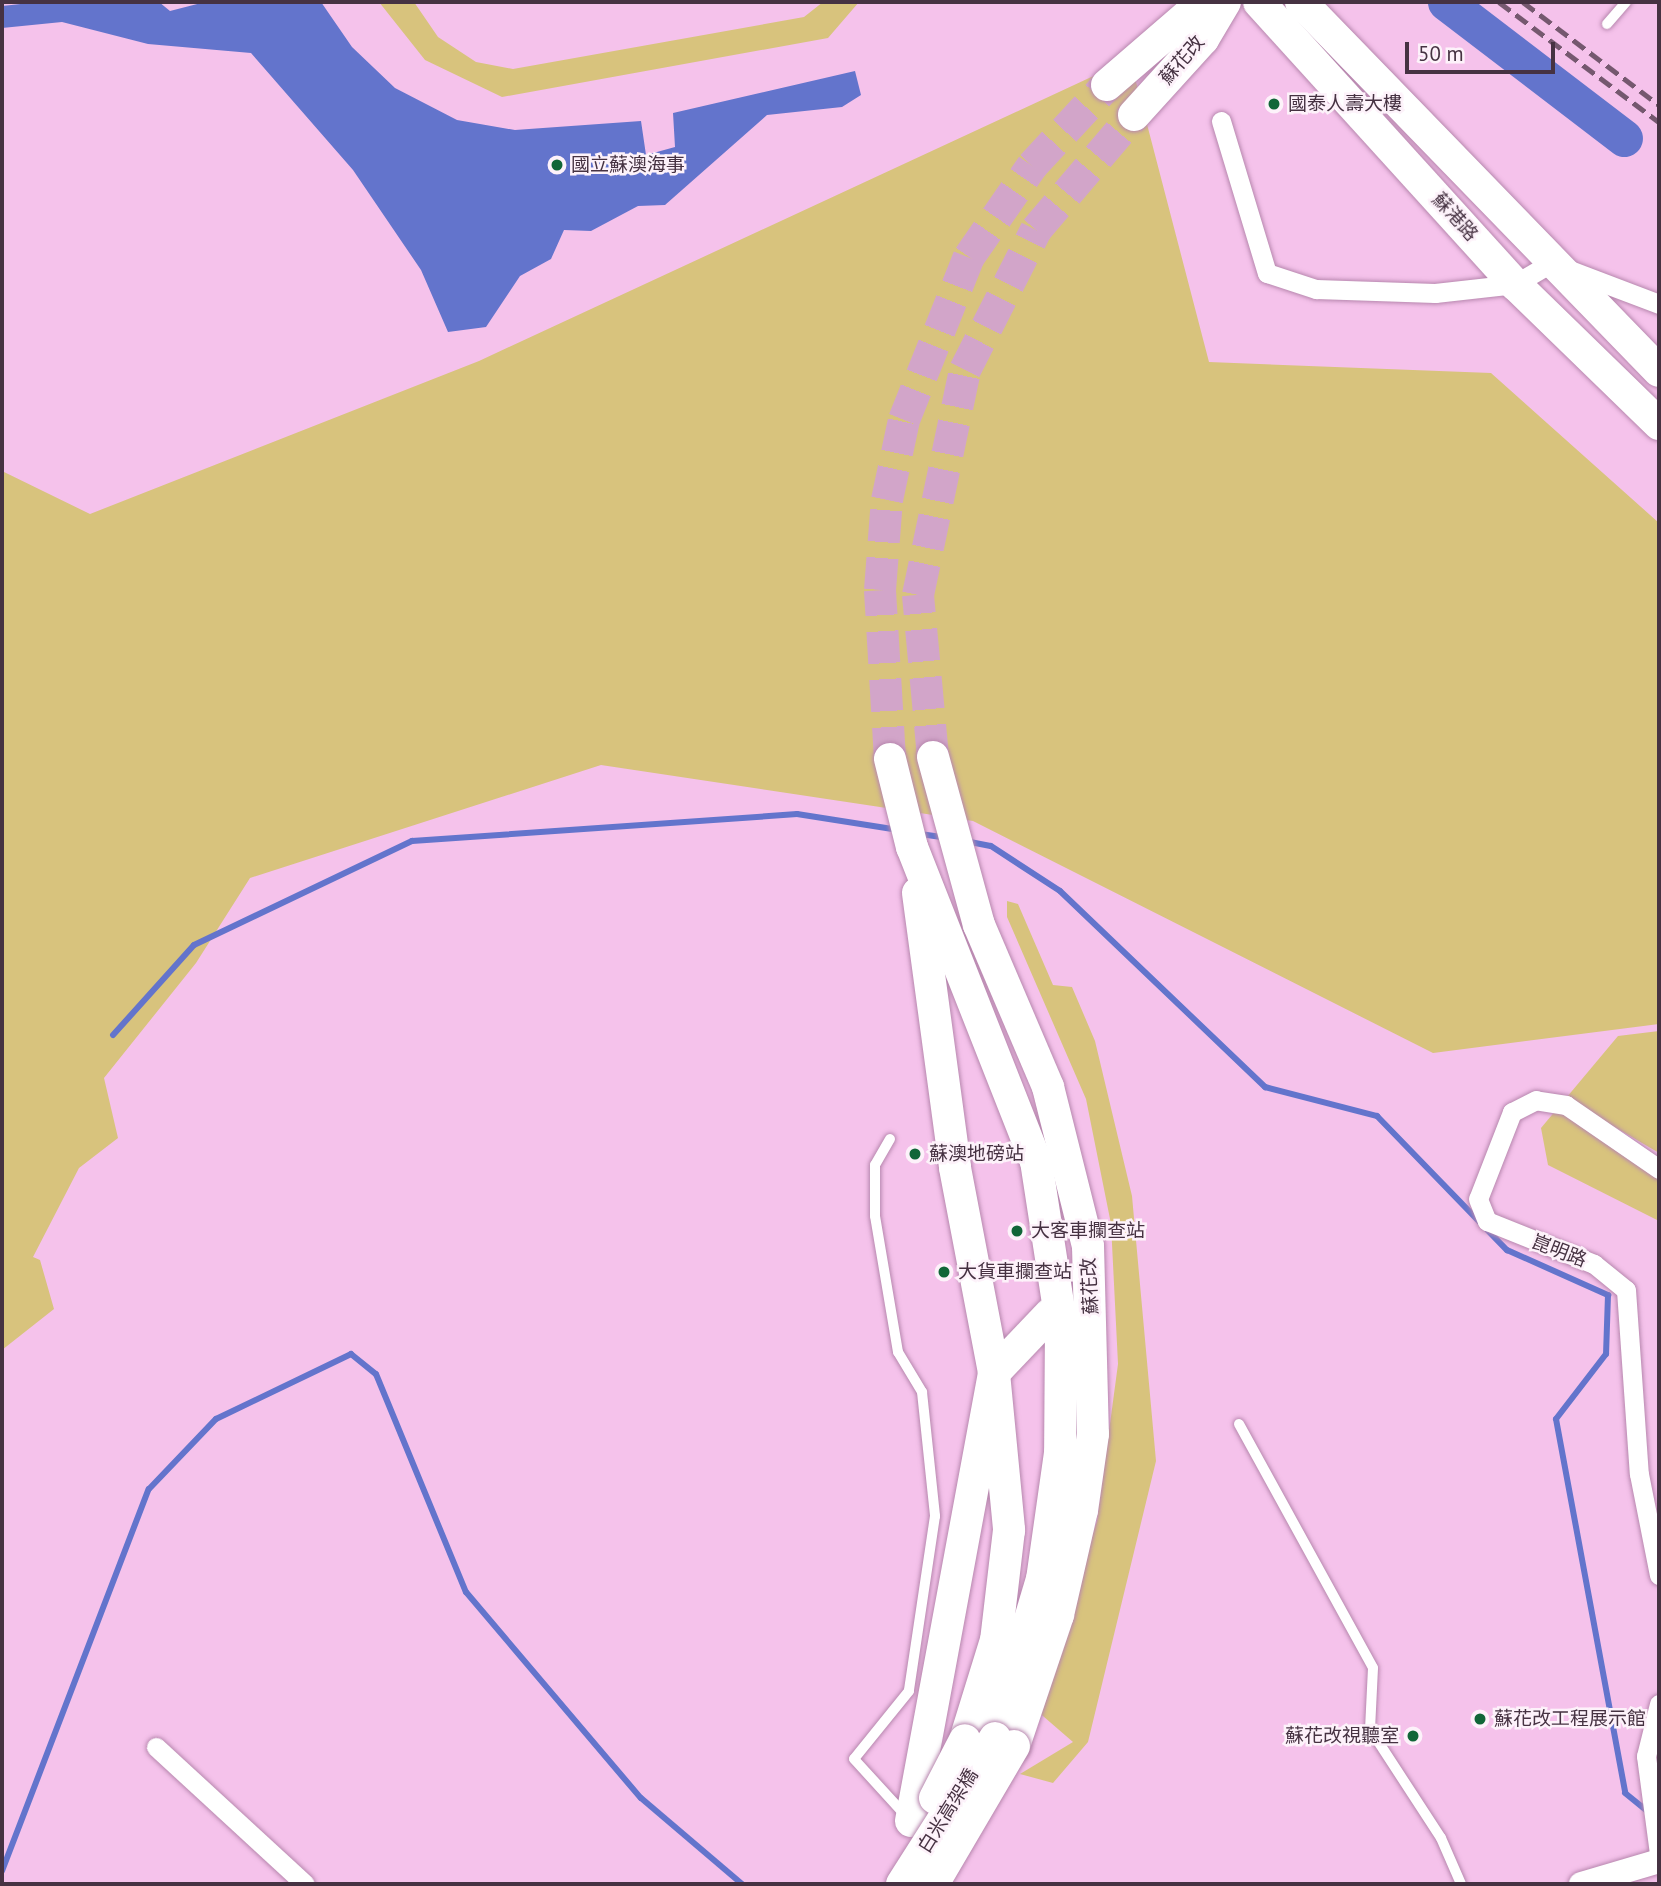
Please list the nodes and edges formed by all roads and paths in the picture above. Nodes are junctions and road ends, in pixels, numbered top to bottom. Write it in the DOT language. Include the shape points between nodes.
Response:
graph roads {
  1 [pos="1203,2"];
  2 [pos="1225,2"];
  3 [pos="1259,2"];
  4 [pos="1301,2"];
  5 [pos="1626,2"];
  6 [pos="1607,24"];
  7 [pos="1107,85"];
  8 [pos="1134,115"];
  9 [pos="1221,121"];
  10 [pos="1550,263"];
  11 [pos="1515,284"];
  12 [pos="1659,304"];
  13 [pos="1659,371"];
  14 [pos="1659,424"];
  15 [pos="933,757"];
  16 [pos="890,759"];
  17 [pos="912,846"];
  18 [pos="890,1139"];
  19 [pos="1659,1169"];
  20 [pos="1050,1314"];
  21 [pos="994,1373"];
  22 [pos="1239,1424"];
  23 [pos="1659,1575"];
  24 [pos="1042,1579"];
  25 [pos="1659,1704"];
  26 [pos="991,1741"];
  27 [pos="156,1747"];
  28 [pos="911,1821"];
  29 [pos="1659,1854"];
  30 [pos="1659,1861"];
  31 [pos="305,1884"];
  32 [pos="886,1884"];
  33 [pos="902,1884"];
  34 [pos="933,1884"];
  35 [pos="954,1884"];
  36 [pos="1461,1884"];
  37 [pos="1581,1884"];
  1 -- 7 [label="main road, 蘇花改"];
  2 -- 8 [label="main road, 蘇花改" via="1203,39"];
  3 -- 11 [label="main road, 蘇港路"];
  4 -- 10 [label="main road, 蘇港路"];
  5 -- 6 [label="lane"];
  9 -- 11 [label="street" via="1267,273 1316,289 1435,293"];
  10 -- 11 [label="street"];
  10 -- 12 [label="street"];
  10 -- 13 [label="main road, 蘇港路"];
  11 -- 14 [label="main road, 蘇港路"];
  15 -- 26 [label="main road, 蘇花改" via="979,925 1048,1087 1088,1246 1093,1434 1082,1510 1058,1615"];
  16 -- 17 [label="main road, 蘇花改"];
  17 -- 20 [label="main road" via="932,915 1008,1104 1037,1218"];
  17 -- 21 [label="main road" via="955,1168"];
  17 -- 24 [label="main road, 蘇花改" via="1036,1161 1053,1251 1061,1324 1060,1453"];
  18 -- 28 [label="lane" via="875,1165 875,1216 898,1352 922,1392 935,1516 909,1691 854,1759"];
  19 -- 23 [label="street, 崑明路" via="1617,1134 1566,1105 1536,1100 1512,1112 1478,1199 1487,1221 1594,1264 1626,1290 1639,1474"];
  20 -- 21 [label="main road"];
  20 -- 24 [label="main road" via="1055,1441"];
  21 -- 26 [label="main road" via="1009,1530 996,1640"];
  21 -- 28 [label="main road"];
  22 -- 36 [label="lane" via="1373,1668 1370,1729 1441,1838"];
  24 -- 26 [label="main road, 蘇花改"];
  25 -- 29 [label="street" via="1646,1756 1648,1801"];
  26 -- 32 [label="main road, bridge"];
  26 -- 33 [label="main road, 白米高架橋, bridge"];
  26 -- 34 [label="main road, 白米高架橋, bridge"];
  27 -- 31 [label="street"];
  28 -- 35 [label="lane"];
  30 -- 37 [label="street"];
}
